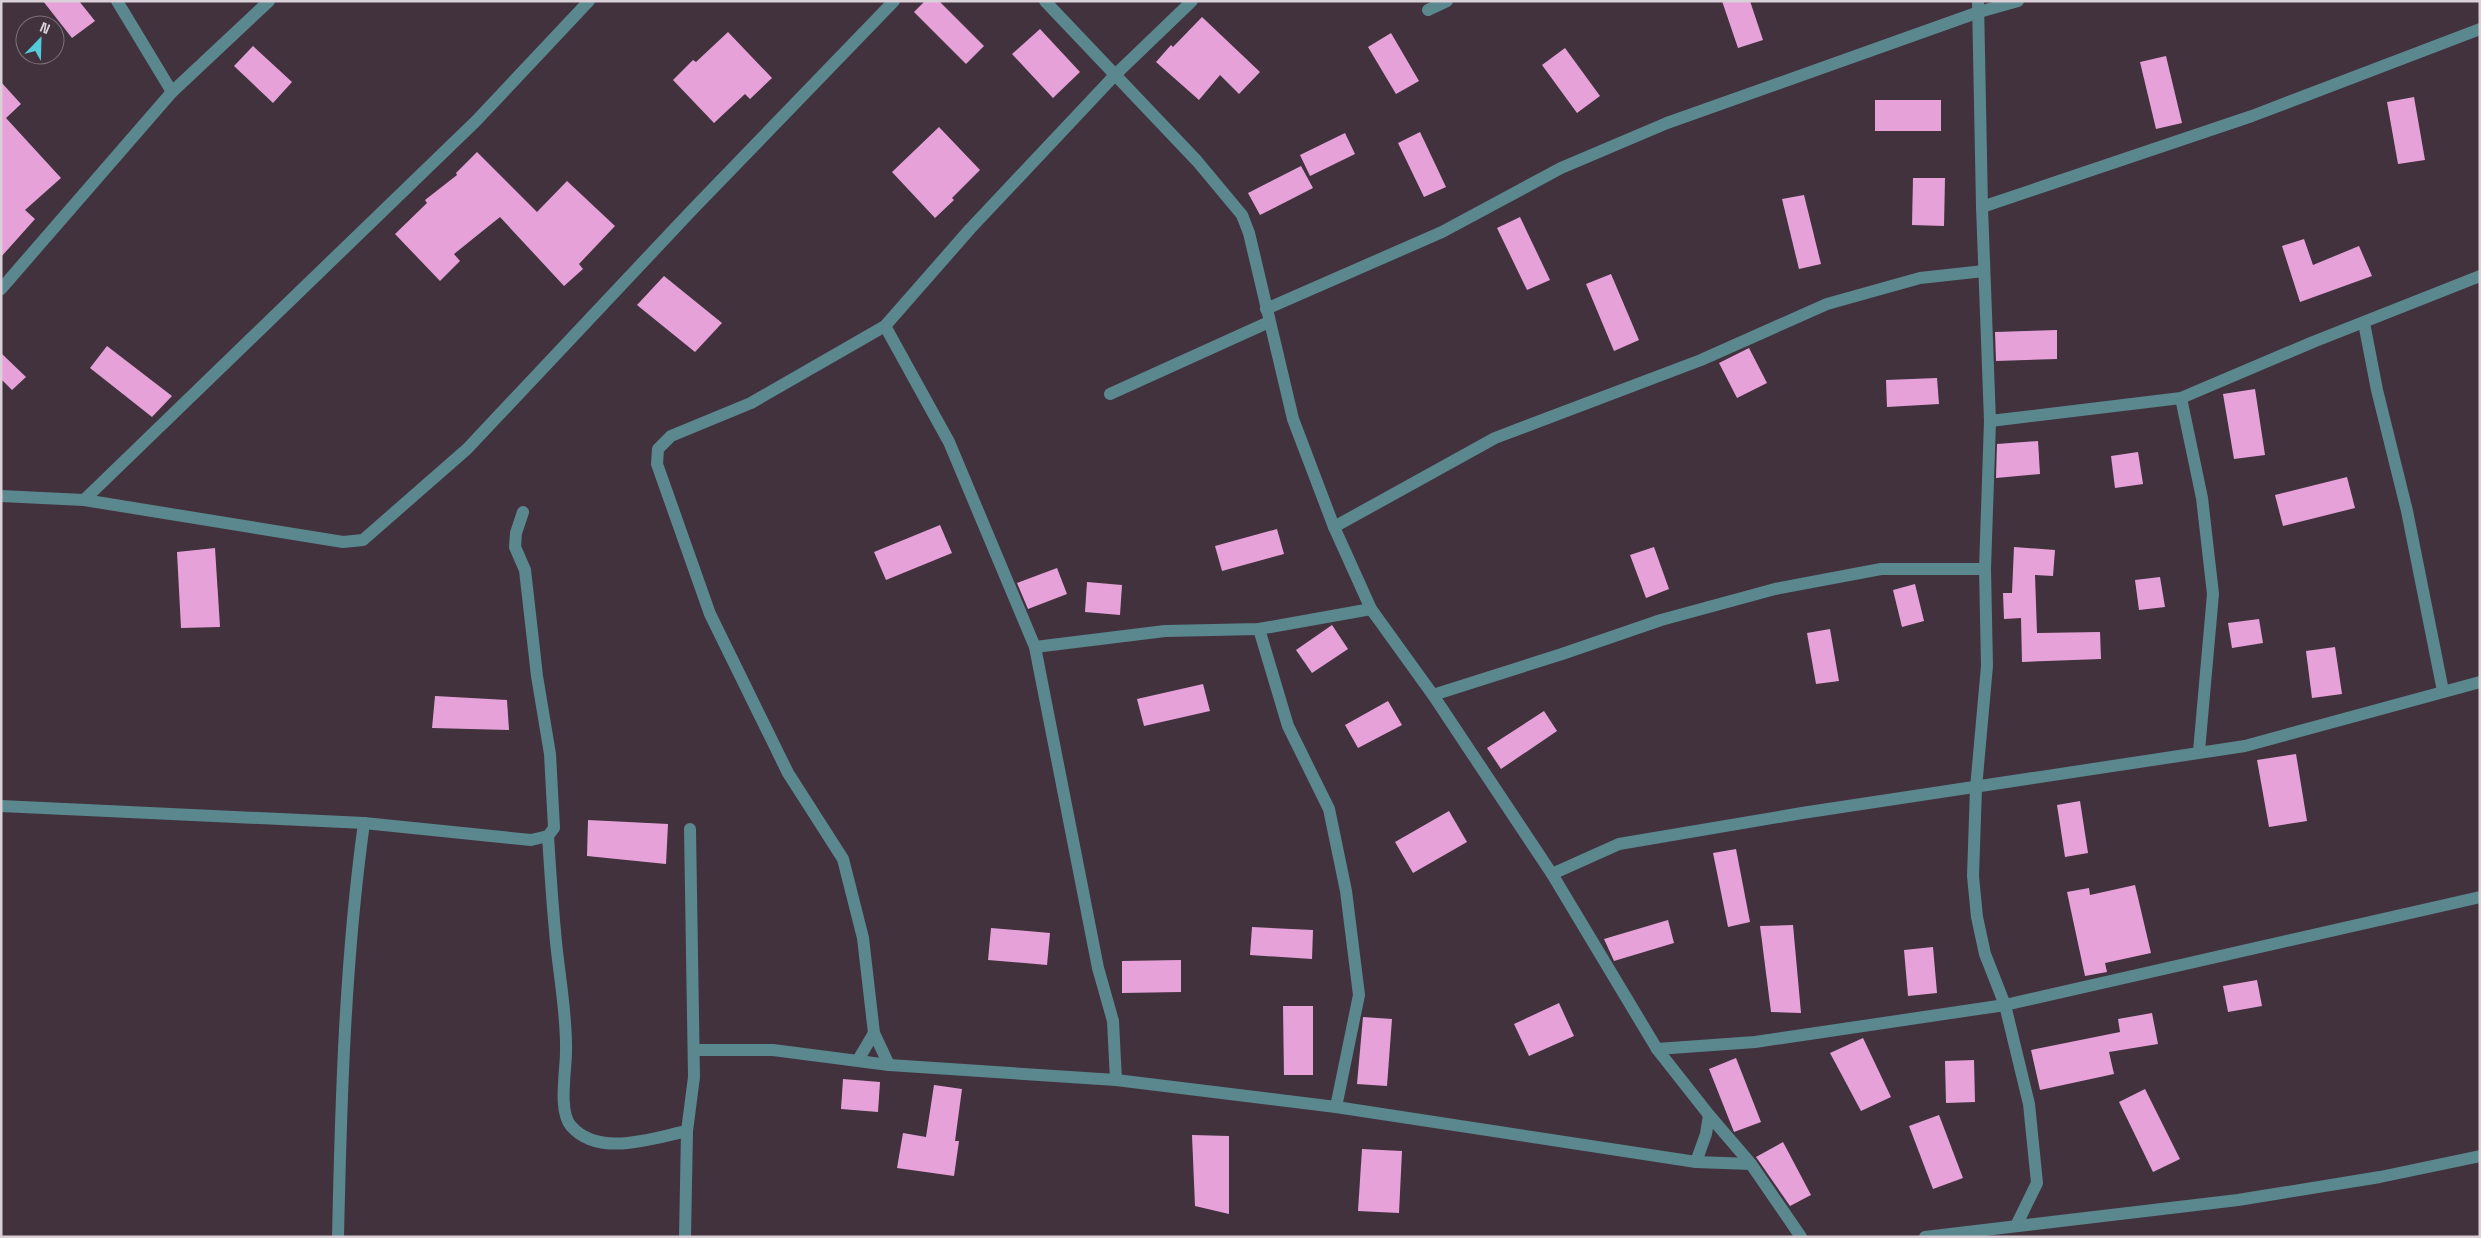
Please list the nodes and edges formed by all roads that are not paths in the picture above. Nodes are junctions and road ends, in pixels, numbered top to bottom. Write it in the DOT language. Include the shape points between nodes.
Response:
graph roads {
  1 [pos="117,1"];
  2 [pos="269,1"];
  3 [pos="589,1"];
  4 [pos="894,1"];
  5 [pos="1045,1"];
  6 [pos="1192,1"];
  7 [pos="1447,1"];
  8 [pos="2018,1"];
  9 [pos="1978,7"];
  10 [pos="1428,10"];
  11 [pos="2480,29"];
  12 [pos="1115,75"];
  13 [pos="172,92"];
  14 [pos="1982,207"];
  15 [pos="1984,271"];
  16 [pos="2480,276"];
  17 [pos="1,289"];
  18 [pos="1268,316"];
  19 [pos="2364,323"];
  20 [pos="885,326"];
  21 [pos="1110,394"];
  22 [pos="2181,398"];
  23 [pos="1990,421"];
  24 [pos="1,496"];
  25 [pos="84,500"];
  26 [pos="523,512"];
  27 [pos="1334,527"];
  28 [pos="1985,569"];
  29 [pos="1371,609"];
  30 [pos="1259,629"];
  31 [pos="1035,647"];
  32 [pos="2480,682"];
  33 [pos="2443,691"];
  34 [pos="1433,695"];
  35 [pos="2199,751"];
  36 [pos="1976,788"];
  37 [pos="1,806"];
  38 [pos="364,823"];
  39 [pos="690,829"];
  40 [pos="548,836"];
  41 [pos="1552,874"];
  42 [pos="2480,897"];
  43 [pos="2005,1006"];
  44 [pos="874,1033"];
  45 [pos="1657,1049"];
  46 [pos="694,1050"];
  47 [pos="858,1060"];
  48 [pos="889,1065"];
  49 [pos="1116,1080"];
  50 [pos="1336,1107"];
  51 [pos="1709,1115"];
  52 [pos="687,1130"];
  53 [pos="2480,1156"];
  54 [pos="1696,1162"];
  55 [pos="1751,1164"];
  56 [pos="2016,1226"];
  57 [pos="338,1237"];
  58 [pos="685,1237"];
  59 [pos="1801,1237"];
  60 [pos="1925,1237"];
  1 -- 13 [label="street"];
  2 -- 13 [label="street"];
  3 -- 25 [label="street" via="476,121"];
  4 -- 25 [label="street" via="467,449 362,540 343,542"];
  5 -- 12 [label="street"];
  6 -- 12 [label="street"];
  7 -- 10 [label="street"];
  8 -- 9 [label="street"];
  9 -- 14 [label="street"];
  9 -- 18 [label="street" via="1667,123 1561,168 1442,232"];
  11 -- 14 [label="street" via="2252,116"];
  12 -- 18 [label="street" via="1197,161 1242,215"];
  12 -- 20 [label="street"];
  13 -- 17 [label="street"];
  14 -- 15 [label="street"];
  15 -- 23 [label="street"];
  15 -- 27 [label="street" via="1920,278 1827,304 1701,360 1496,438"];
  16 -- 19 [label="street"];
  18 -- 21 [label="street"];
  18 -- 27 [label="street" via="1293,419"];
  19 -- 22 [label="street"];
  19 -- 33 [label="street" via="2407,511"];
  20 -- 31 [label="street" via="949,442"];
  20 -- 44 [label="street" via="751,403 671,436 658,449 657,464 710,614 788,773 843,859 863,938"];
  22 -- 23 [label="street"];
  22 -- 35 [label="street" via="2202,498 2213,594"];
  23 -- 28 [label="street"];
  24 -- 25 [label="street"];
  26 -- 40 [label="street" via="514,540 525,570 550,754 554,828"];
  27 -- 29 [label="street"];
  28 -- 34 [label="street" via="1881,569 1775,589 1660,620"];
  28 -- 36 [label="street" via="1987,666"];
  29 -- 30 [label="street"];
  29 -- 34 [label="street"];
  30 -- 31 [label="street" via="1165,631"];
  30 -- 50 [label="street" via="1288,726 1329,809 1346,890 1359,995"];
  31 -- 49 [label="street" via="1098,968 1113,1021"];
  32 -- 33 [label="street"];
  33 -- 35 [label="street" via="2245,746"];
  34 -- 41 [label="street"];
  35 -- 36 [label="street"];
  36 -- 41 [label="street" via="1618,844"];
  36 -- 43 [label="street" via="1974,876 1977,917 1985,954"];
  37 -- 38 [label="street"];
  38 -- 40 [label="street" via="531,840"];
  38 -- 57 [label="street" via="354,903"];
  39 -- 46 [label="street"];
  40 -- 52 [label="street" via="566,1050 564,1109 570,1126 585,1137 606,1144 639,1142"];
  41 -- 45 [label="street"];
  42 -- 43 [label="street"];
  43 -- 45 [label="street" via="1755,1042"];
  43 -- 56 [label="street" via="2029,1104 2037,1183"];
  44 -- 47 [label="street"];
  44 -- 48 [label="street"];
  45 -- 51 [label="street"];
  46 -- 47 [label="street" via="774,1050"];
  46 -- 52 [label="street"];
  47 -- 48 [label="street"];
  48 -- 49 [label="street"];
  49 -- 50 [label="street"];
  50 -- 54 [label="street"];
  51 -- 54 [label="street"];
  51 -- 55 [label="street"];
  52 -- 58 [label="street"];
  53 -- 56 [label="street" via="2380,1177 2238,1200"];
  54 -- 55 [label="street"];
  55 -- 59 [label="street"];
  56 -- 60 [label="street"];
}
